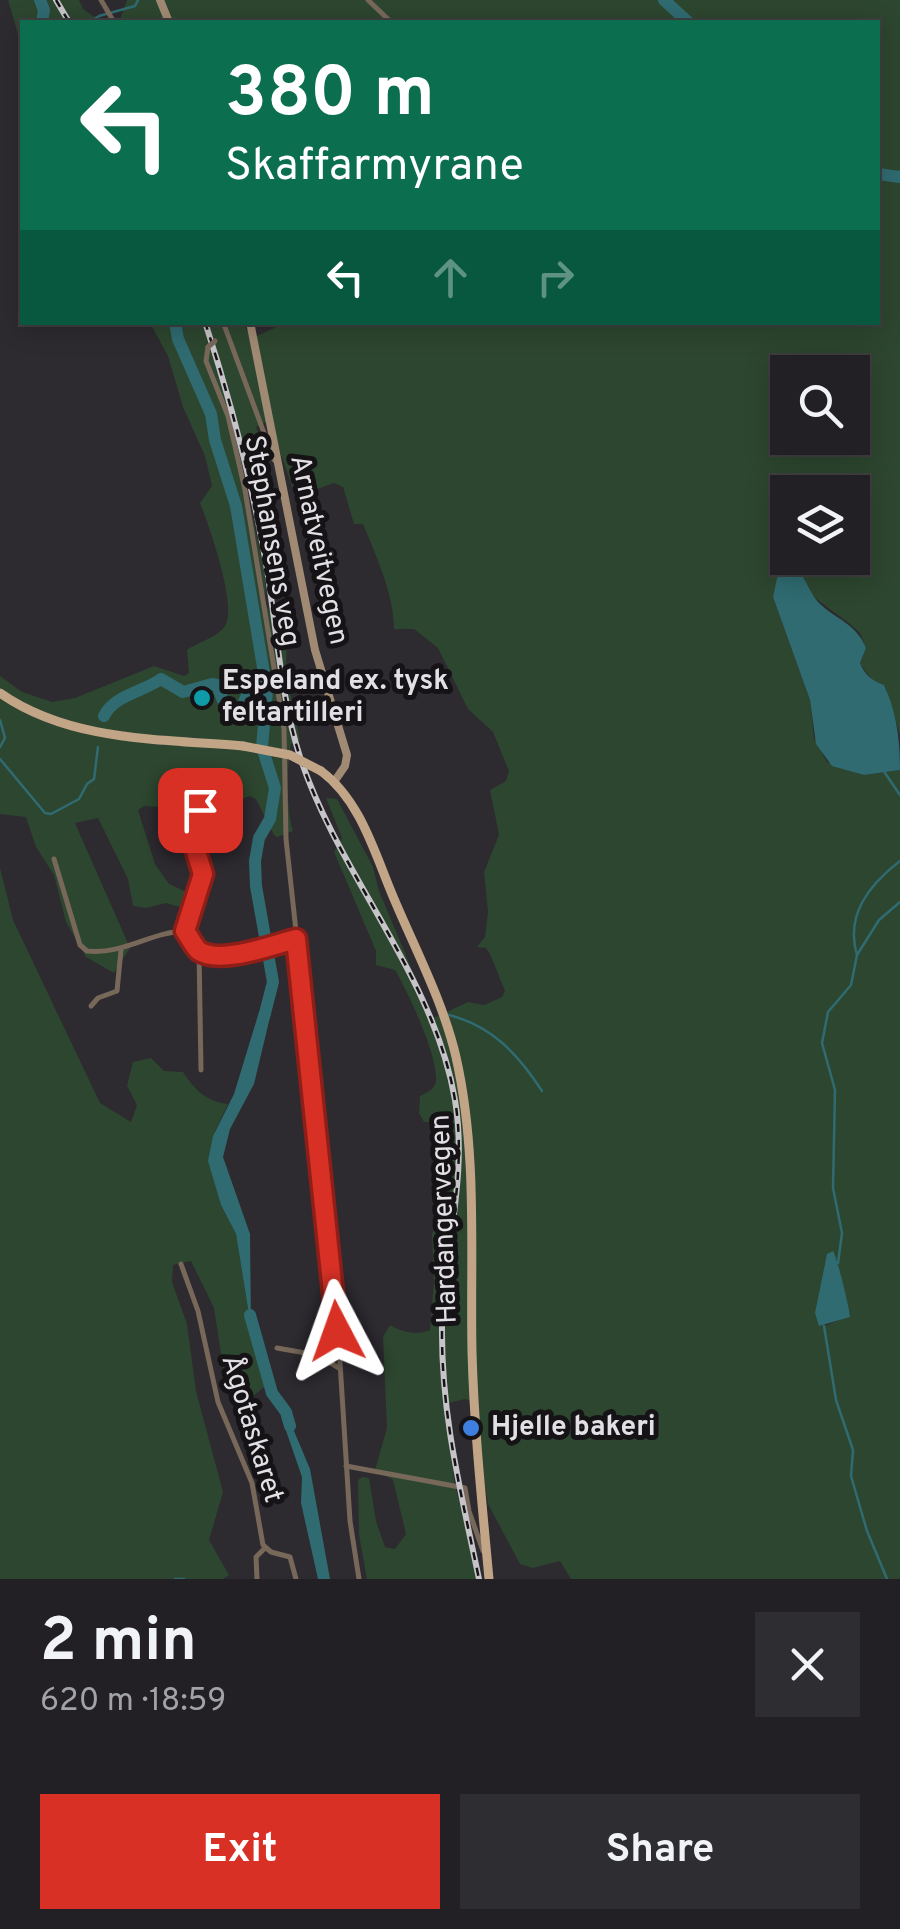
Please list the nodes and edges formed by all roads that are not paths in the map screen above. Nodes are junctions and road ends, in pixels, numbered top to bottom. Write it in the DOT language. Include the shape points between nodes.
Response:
graph roads {
  1 [pos="368,0"];
  2 [pos="389,20"];
  3 [pos="224,325"];
  4 [pos="251,325"];
  5 [pos="226,332"];
  6 [pos="279,469"];
  7 [pos="0,693"];
  8 [pos="334,782"];
  9 [pos="222,806"];
  10 [pos="54,859"];
  11 [pos="185,931"];
  12 [pos="296,939"];
  13 [pos="121,950"];
  14 [pos="199,950"];
  15 [pos="91,1006"];
  16 [pos="202,1070"];
  17 [pos="181,1264"];
  18 [pos="278,1348"];
  19 [pos="339,1368"];
  20 [pos="346,1466"];
  21 [pos="265,1548"];
  22 [pos="487,1555"];
  23 [pos="256,1579"];
  24 [pos="296,1579"];
  25 [pos="359,1579"];
  26 [pos="489,1579"];
  1 -- 2 [label="street"];
  3 -- 5 [label="street"];
  4 -- 6 [label="main road, Arnatveitvegen"];
  5 -- 6 [label="street"];
  5 -- 12 [label="street, Stephansens veg, bridge" via="208,347 206,361 228,416 244,490 284,729"];
  6 -- 8 [label="main road, Arnatveitvegen" via="319,666 346,755"];
  7 -- 8 [label="main road, Hardangervegen, bridge" via="76,728 290,755"];
  8 -- 22 [label="main road, Hardangervegen" via="362,824 415,949 462,1089 471,1169 474,1409"];
  9 -- 11 [label="street" via="200,810 190,820 203,874"];
  10 -- 13 [label="street" via="80,945 91,952"];
  11 -- 13 [label="street"];
  11 -- 14 [label="street"];
  12 -- 14 [label="street" via="220,956"];
  12 -- 19 [label="street, Stephansens veg"];
  13 -- 15 [label="street" via="116,991"];
  14 -- 16 [label="street"];
  17 -- 21 [label="street, Ågotaskaret" via="218,1402 252,1484"];
  18 -- 19 [label="street" via="317,1355"];
  19 -- 20 [label="street, Stephansens veg"];
  20 -- 22 [label="street" via="465,1488"];
  20 -- 25 [label="street, Stephansens veg"];
  21 -- 23 [label="street, Ågotaskaret" via="256,1558"];
  21 -- 24 [label="street" via="290,1557"];
  22 -- 26 [label="main road, Hardangervegen"];
}
